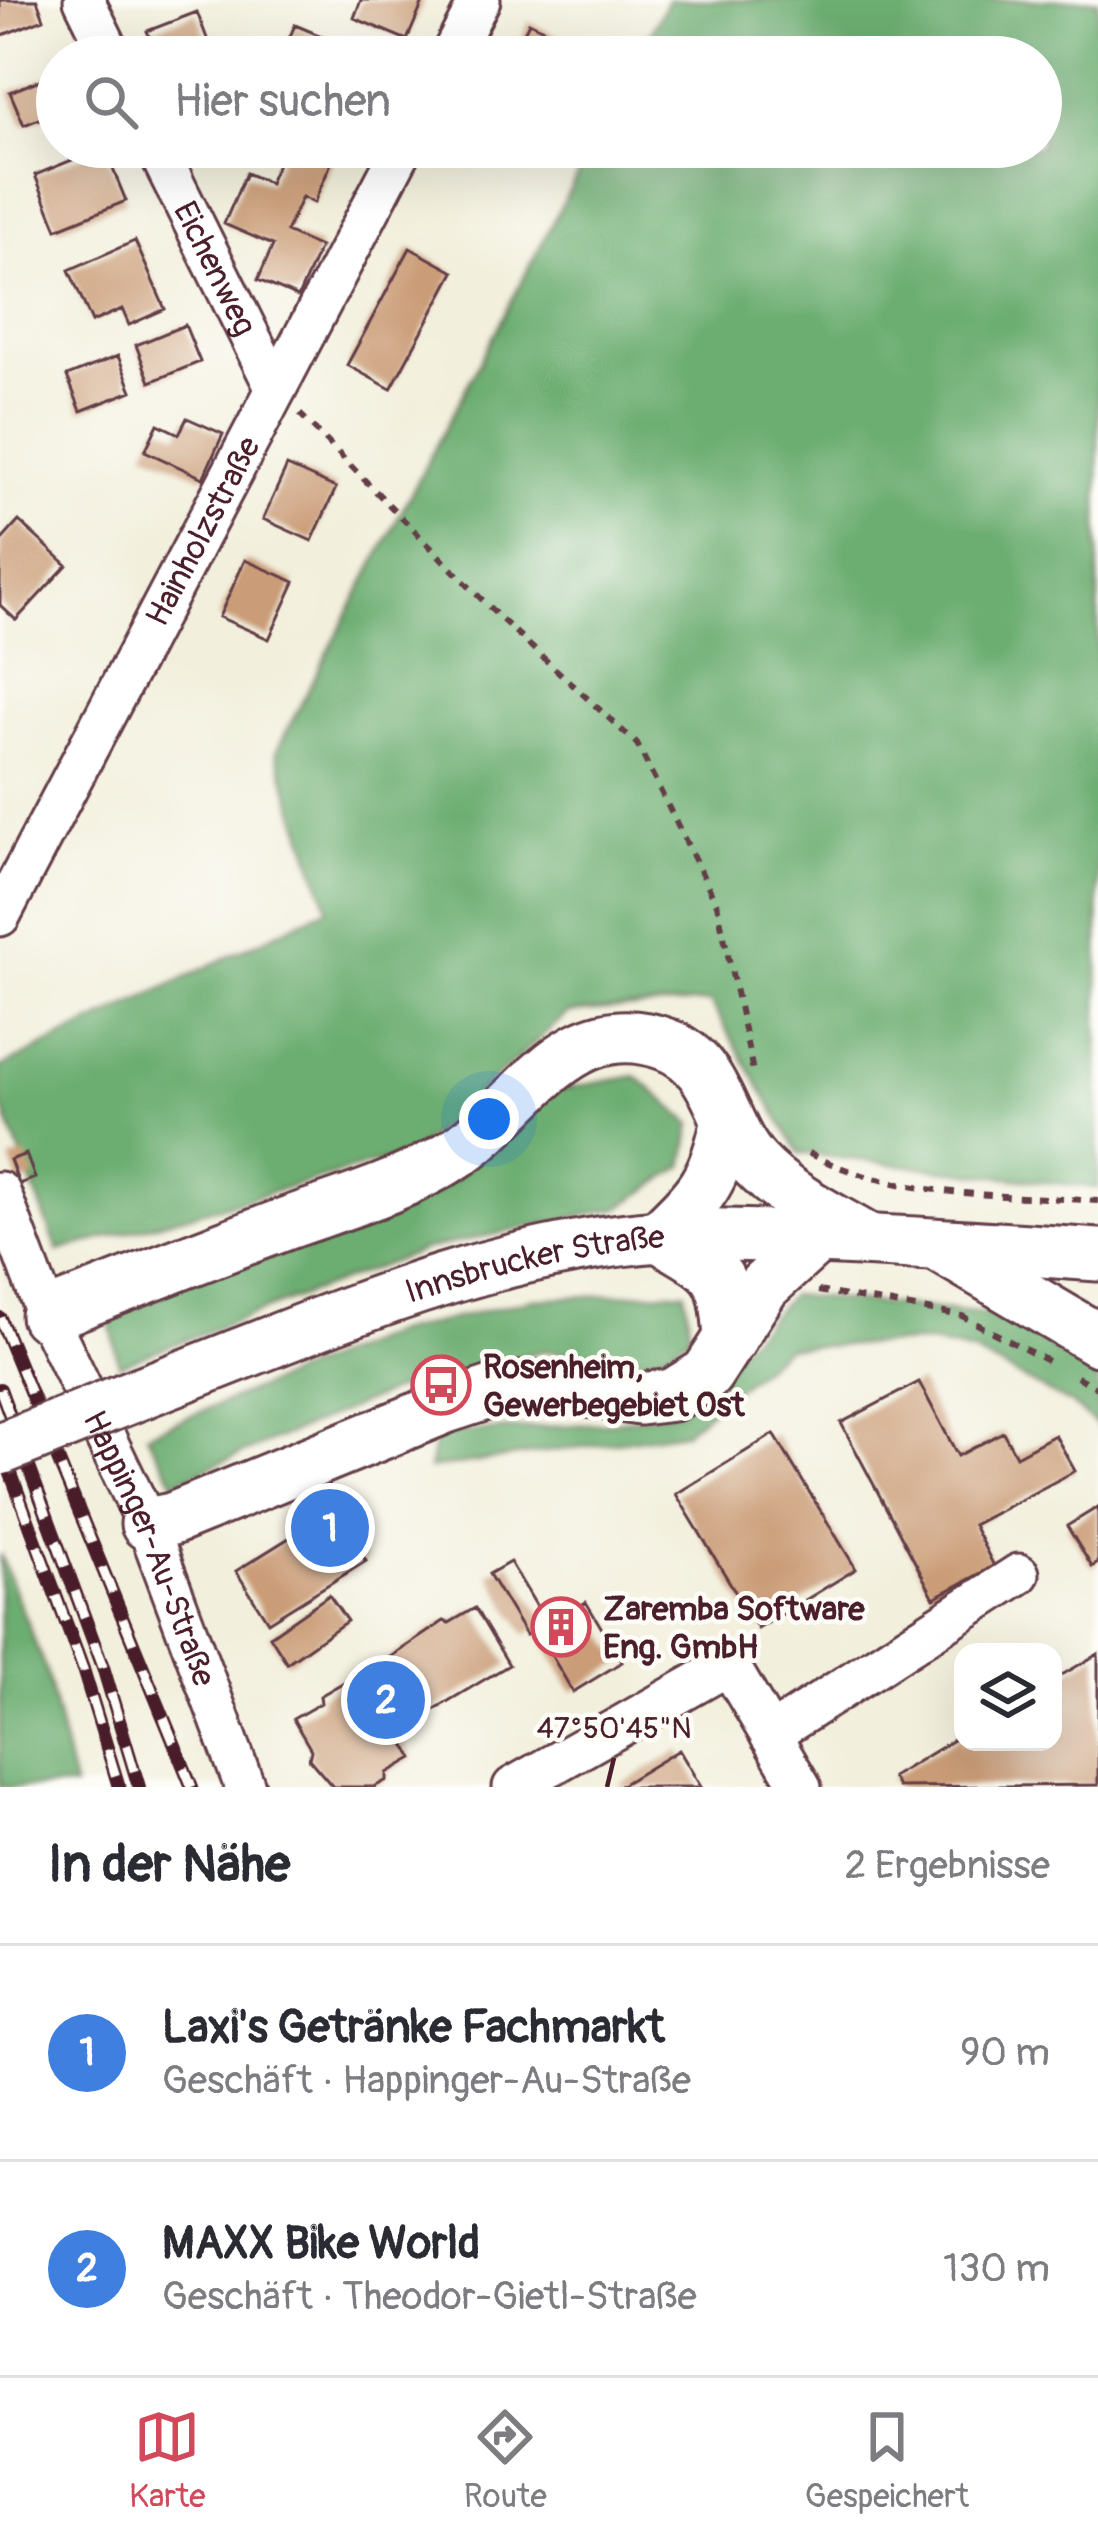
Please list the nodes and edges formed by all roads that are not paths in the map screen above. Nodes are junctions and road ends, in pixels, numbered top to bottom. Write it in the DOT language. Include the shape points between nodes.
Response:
graph roads {
  1 [pos="84,0"];
  2 [pos="480,0"];
  3 [pos="102,36"];
  4 [pos="461,36"];
  5 [pos="166,168"];
  6 [pos="392,168"];
  7 [pos="276,389"];
  8 [pos="0,916"];
  9 [pos="742,1104"];
  10 [pos="0,1192"];
  11 [pos="659,1236"];
  12 [pos="817,1238"];
  13 [pos="868,1240"];
  14 [pos="933,1243"];
  15 [pos="1098,1255"];
  16 [pos="47,1316"];
  17 [pos="730,1340"];
  18 [pos="1098,1340"];
  19 [pos="0,1449"];
  20 [pos="147,1524"];
  21 [pos="1018,1574"];
  22 [pos="770,1735"];
  23 [pos="245,1787"];
  24 [pos="513,1787"];
  25 [pos="801,1787"];
  1 -- 3 [label="street"];
  2 -- 4 [label="street"];
  5 -- 7 [label="street, Eichenweg"];
  6 -- 7 [label="street, Hainholzstraße"];
  7 -- 8 [label="street, Hainholzstraße"];
  9 -- 11 [label="main road" via="705,1191"];
  9 -- 13 [label="main road" via="752,1161"];
  9 -- 16 [label="main road" via="720,1096 666,1044 616,1036 591,1043 567,1053 482,1134 422,1172"];
  10 -- 16 [label="street, Happinger-Au-Straße"];
  11 -- 12 [label="main road, Innsbrucker Straße"];
  11 -- 17 [label="main road" via="725,1284"];
  11 -- 19 [label="main road, Innsbrucker Straße, bridge" via="502,1264 388,1297"];
  12 -- 13 [label="main road, Innsbrucker Straße"];
  12 -- 17 [label="main road" via="764,1286"];
  13 -- 14 [label="main road, Innsbrucker Straße"];
  14 -- 15 [label="main road, Innsbrucker Straße"];
  14 -- 18 [label="main road"];
  16 -- 20 [label="street, Happinger-Au-Straße"];
  17 -- 20 [label="main road" via="707,1374 673,1394 501,1389"];
  20 -- 23 [label="street, Happinger-Au-Straße"];
  21 -- 22 [label="street"];
  22 -- 24 [label="street" via="729,1665"];
  22 -- 25 [label="street"];
}
